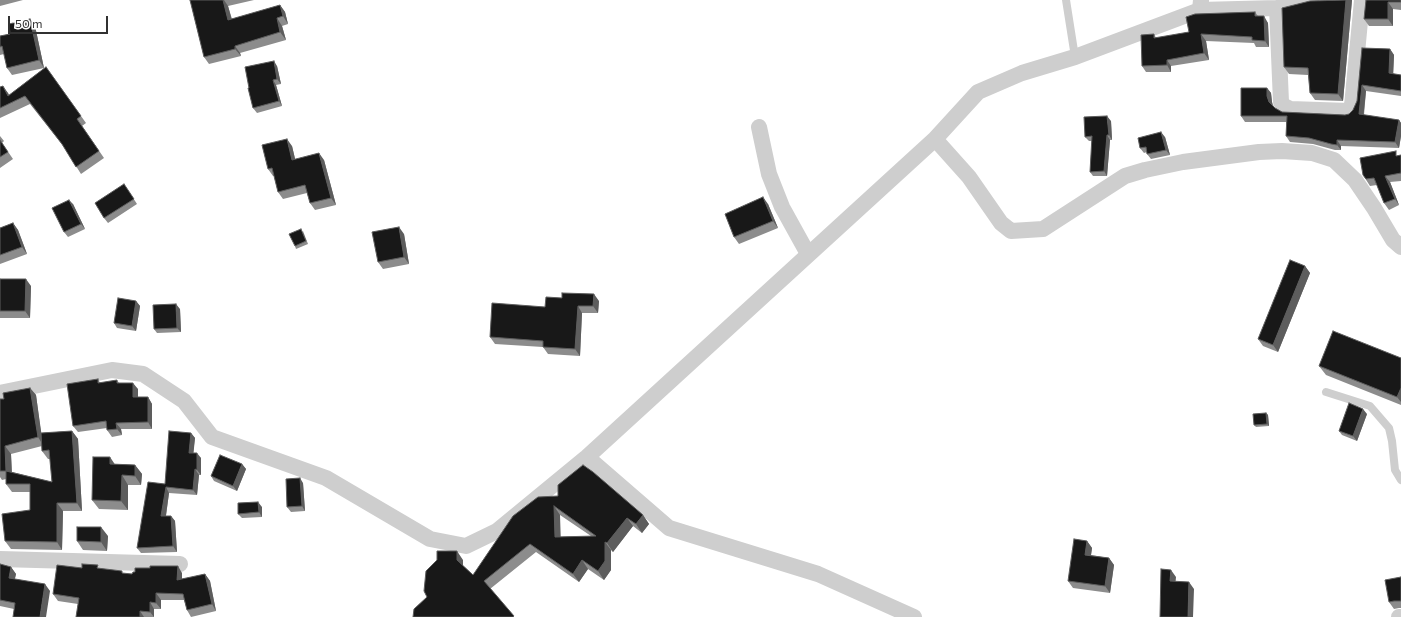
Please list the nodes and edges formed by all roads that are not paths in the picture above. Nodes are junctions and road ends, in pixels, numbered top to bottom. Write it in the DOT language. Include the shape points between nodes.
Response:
graph roads {
  1 [pos="1066,0"];
  2 [pos="1311,0"];
  3 [pos="1362,0"];
  4 [pos="1200,5"];
  5 [pos="1277,8"];
  6 [pos="1075,58"];
  7 [pos="759,127"];
  8 [pos="935,139"];
  9 [pos="1401,247"];
  10 [pos="808,254"];
  11 [pos="1326,392"];
  12 [pos="0,393"];
  13 [pos="586,457"];
  14 [pos="1401,480"];
  15 [pos="0,559"];
  16 [pos="180,564"];
  17 [pos="914,617"];
  1 -- 6 [label="lane"];
  2 -- 5 [label="street"];
  3 -- 5 [label="street" via="1352,106 1349,111 1290,109 1281,102"];
  4 -- 5 [label="street"];
  4 -- 6 [label="street"];
  6 -- 8 [label="street" via="1022,73 978,92"];
  7 -- 10 [label="street" via="774,187"];
  8 -- 9 [label="street" via="969,177 1002,223 1011,230 1043,229 1125,176 1145,170 1183,162 1282,151 1312,153 1334,160 1355,180 1393,240"];
  8 -- 10 [label="street"];
  10 -- 13 [label="street"];
  11 -- 14 [label="lane" via="1370,406 1389,428 1395,470"];
  12 -- 13 [label="street" via="112,370 143,374 184,401 212,437 326,478 430,539 466,546 498,531"];
  13 -- 17 [label="street" via="669,528 818,574"];
  15 -- 16 [label="street"];
}
